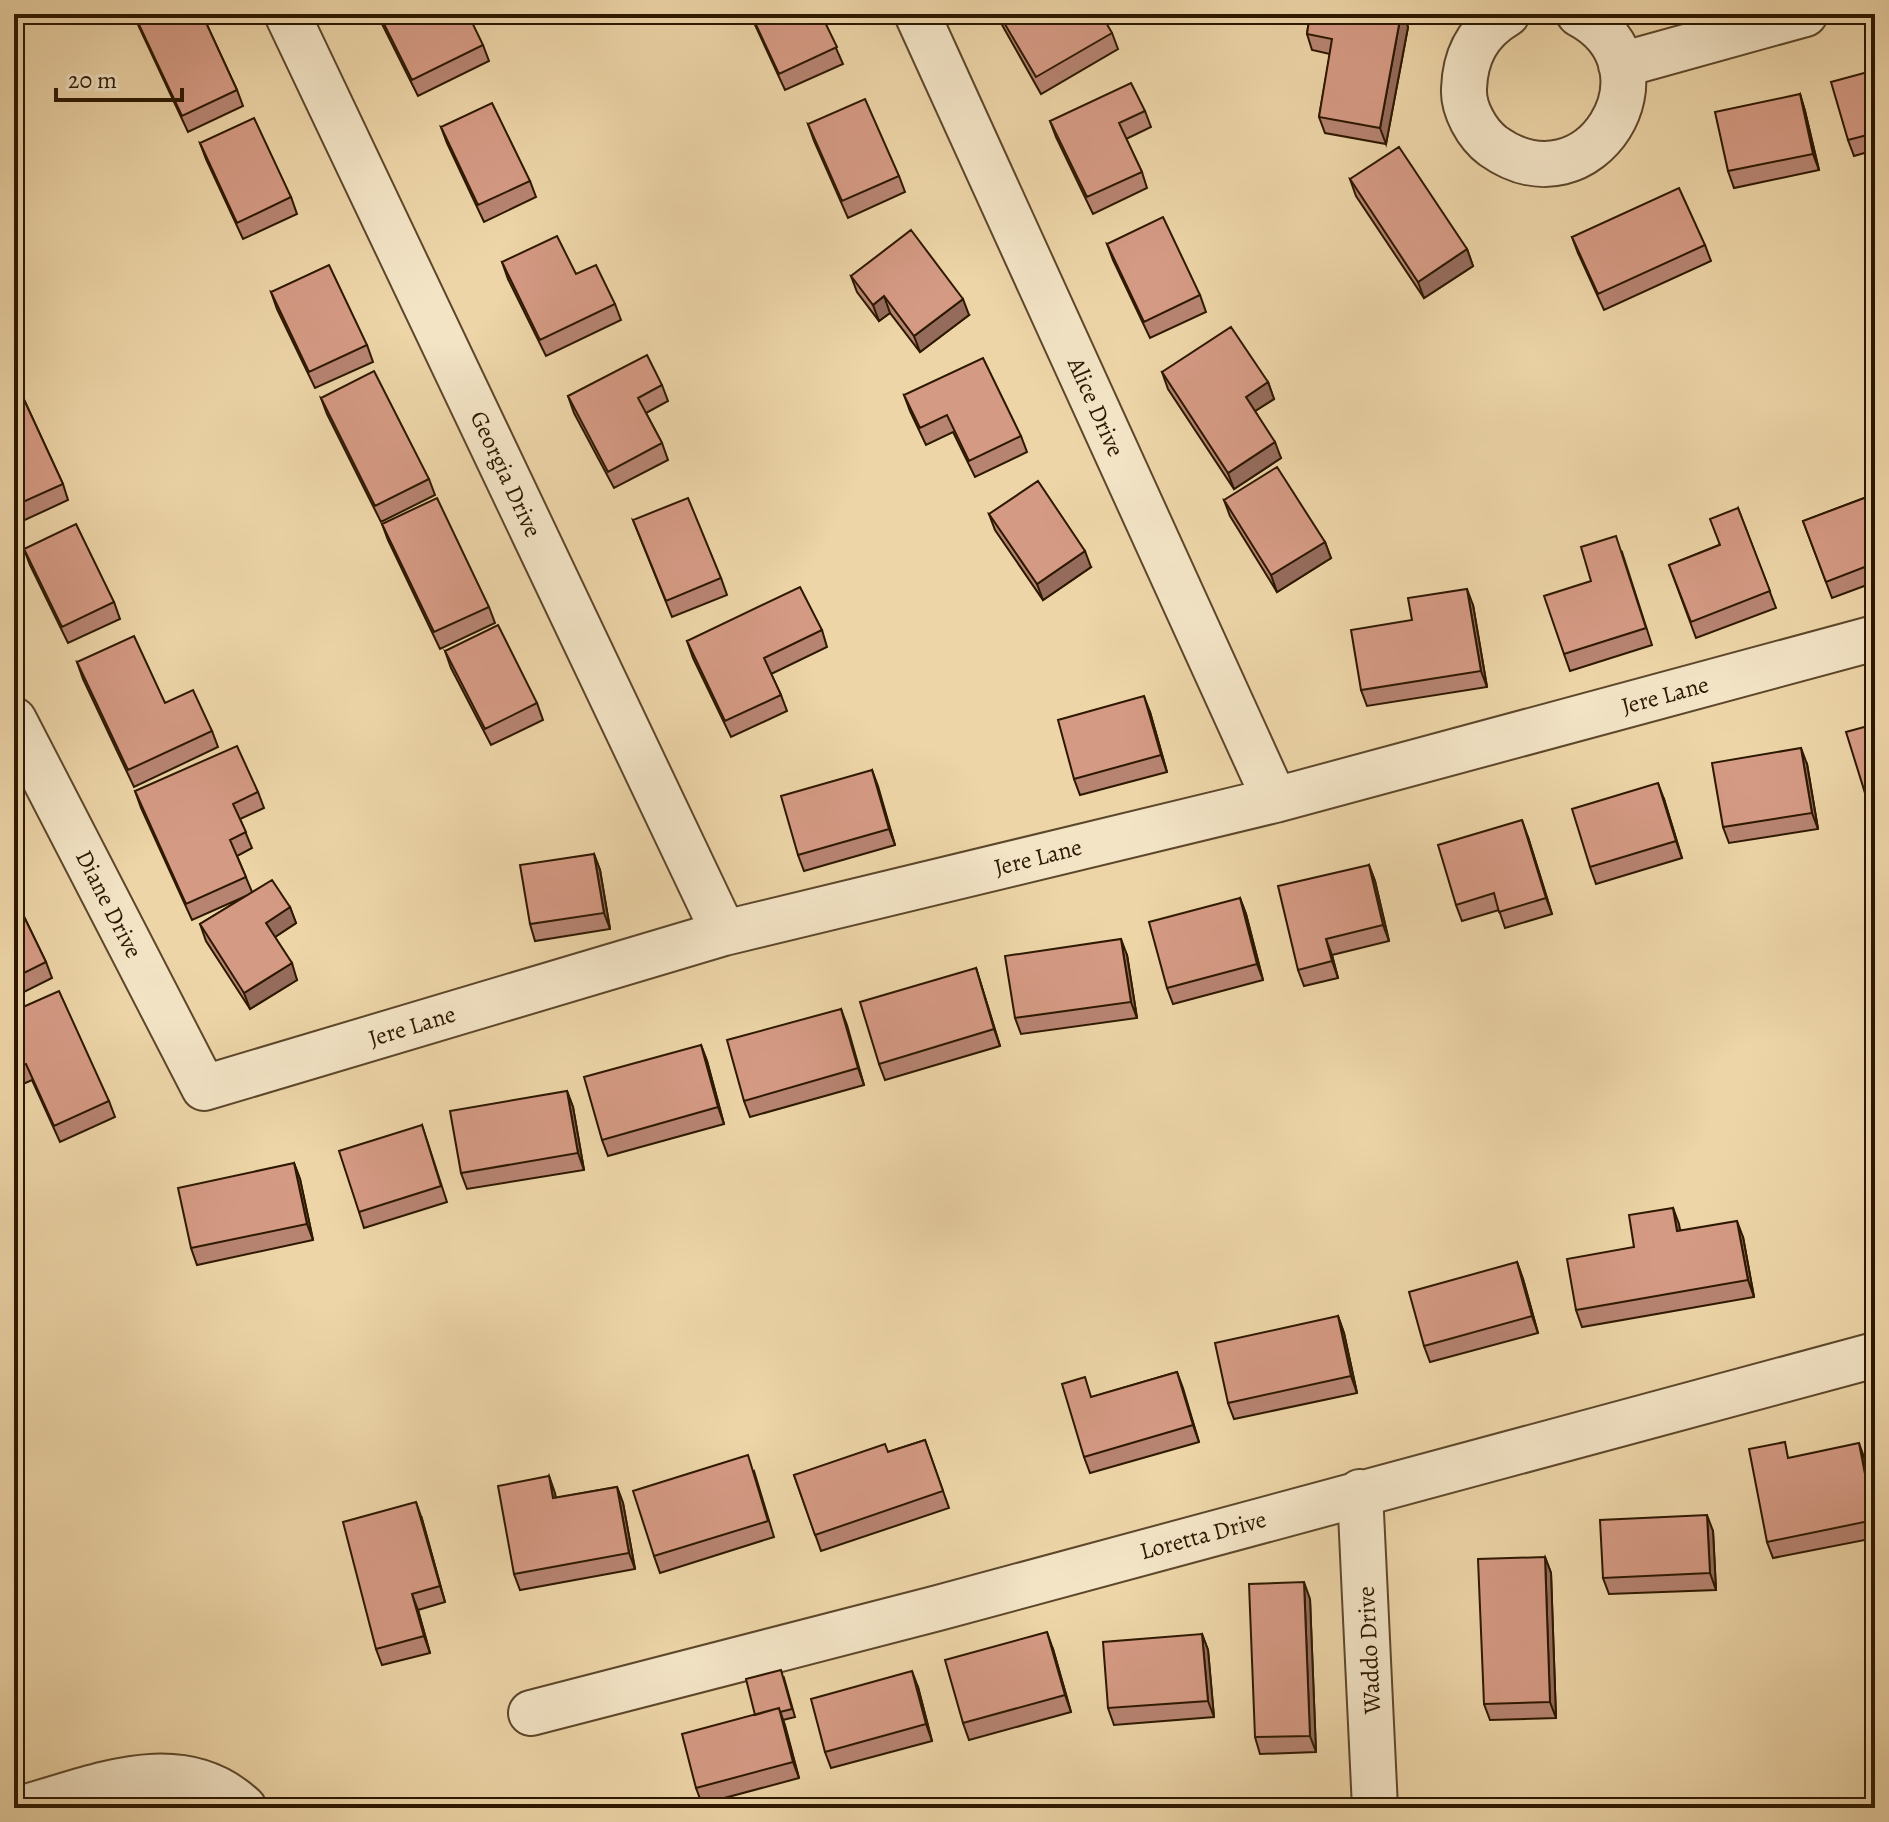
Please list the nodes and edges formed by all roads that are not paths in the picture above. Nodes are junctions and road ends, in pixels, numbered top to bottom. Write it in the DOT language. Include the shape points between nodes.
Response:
graph roads {
  1 [pos="287,14"];
  2 [pos="917,14"];
  3 [pos="1507,14"];
  4 [pos="1579,14"];
  5 [pos="1805,14"];
  6 [pos="1621,65"];
  7 [pos="1875,638"];
  8 [pos="14,720"];
  9 [pos="1275,800"];
  10 [pos="724,933"];
  11 [pos="204,1088"];
  12 [pos="1875,1355"];
  13 [pos="1360,1492"];
  14 [pos="531,1713"];
  15 [pos="230,1798"];
  16 [pos="22,1808"];
  17 [pos="1375,1808"];
  1 -- 10 [label="street, Georgia Drive"];
  2 -- 9 [label="street, Alice Drive"];
  3 -- 6 [label="street" via="1474,44 1465,69 1464,95 1471,120 1486,141 1508,156 1533,164 1559,164 1583,155 1618,116 1624,91"];
  4 -- 6 [label="street" via="1610,40"];
  5 -- 6 [label="street"];
  7 -- 9 [label="street, Jere Lane"];
  8 -- 11 [label="street, Diane Drive"];
  9 -- 10 [label="street, Jere Lane"];
  10 -- 11 [label="street, Jere Lane"];
  12 -- 13 [label="street, Loretta Drive"];
  13 -- 14 [label="street, Loretta Drive"];
  13 -- 17 [label="street, Waddo Drive"];
  15 -- 16 [label="street" via="176,1776 154,1775"];
}
